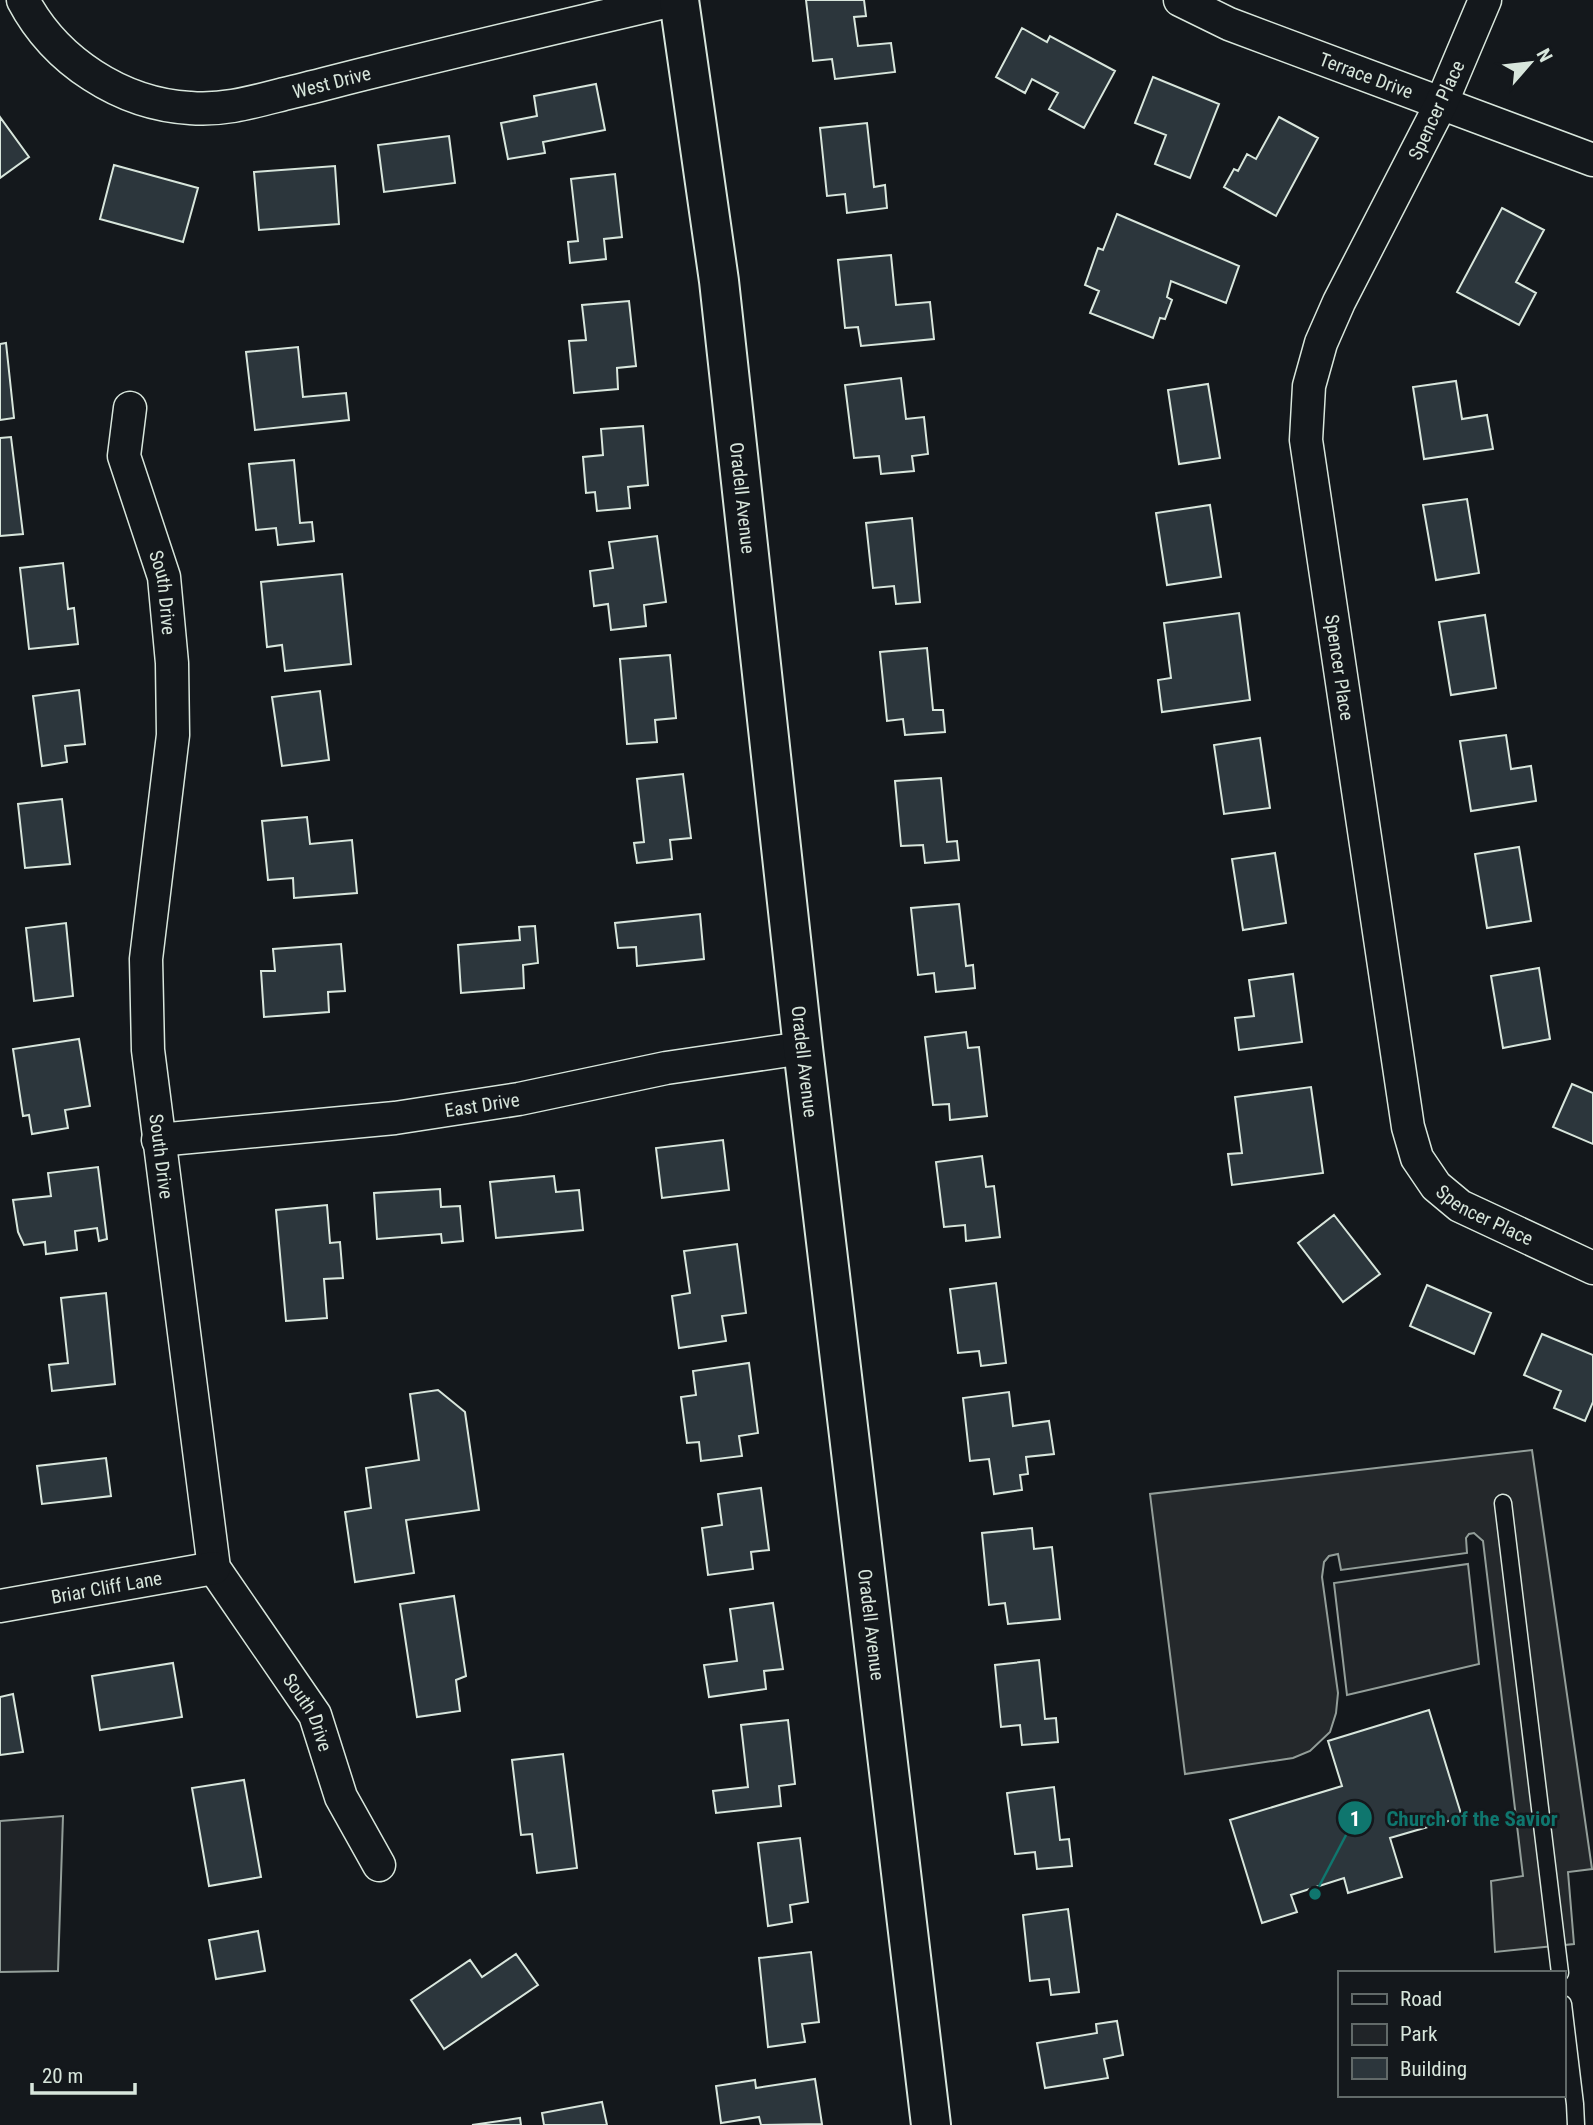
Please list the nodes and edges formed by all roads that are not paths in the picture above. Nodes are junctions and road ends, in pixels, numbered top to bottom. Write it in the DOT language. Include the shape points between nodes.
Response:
graph roads {
  1 [pos="23,0"];
  2 [pos="673,0"];
  3 [pos="679,0"];
  4 [pos="1180,0"];
  5 [pos="1485,0"];
  6 [pos="1441,104"];
  7 [pos="1593,160"];
  8 [pos="130,408"];
  9 [pos="803,1048"];
  10 [pos="158,1140"];
  11 [pos="1593,1268"];
  12 [pos="1503,1503"];
  13 [pos="214,1568"];
  14 [pos="0,1606"];
  15 [pos="379,1864"];
  16 [pos="1559,1971"];
  17 [pos="1565,2021"];
  18 [pos="931,2125"];
  19 [pos="1576,2125"];
  1 -- 2 [label="street, West Drive" via="47,36 72,61 105,83 147,101 190,108 233,107"];
  3 -- 9 [label="main road, Oradell Avenue" via="722,307"];
  4 -- 6 [label="street, Terrace Drive" via="1229,24"];
  5 -- 6 [label="street, Spencer Place"];
  6 -- 7 [label="street, Terrace Drive"];
  6 -- 11 [label="street, Spencer Place" via="1321,343 1309,386 1306,440 1408,1127 1417,1158 1436,1186 1460,1206"];
  8 -- 10 [label="street, South Drive" via="124,456 164,576 172,663 173,735 146,959 148,1050"];
  9 -- 10 [label="street, East Drive" via="395,1118"];
  9 -- 18 [label="main road, Oradell Avenue"];
  10 -- 13 [label="street, South Drive"];
  12 -- 16 [label="lane"];
  13 -- 14 [label="street, Briar Cliff Lane"];
  13 -- 15 [label="street, South Drive" via="314,1715 341,1797"];
  17 -- 19 [label="lane"];
}
